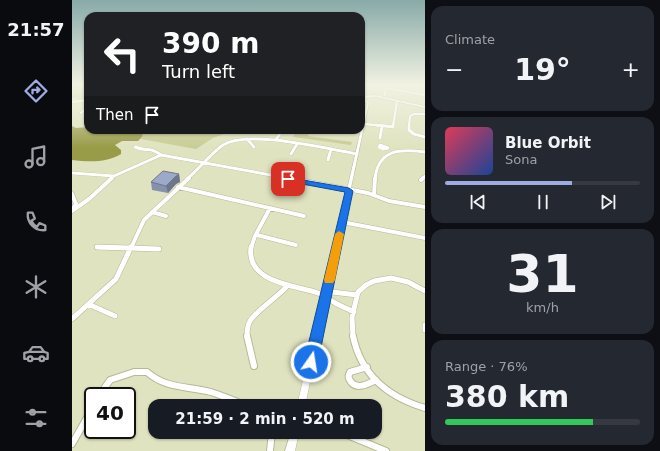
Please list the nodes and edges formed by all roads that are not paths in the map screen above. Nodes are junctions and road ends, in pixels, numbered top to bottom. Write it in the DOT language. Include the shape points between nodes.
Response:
graph roads {
  1 [pos="367,106"];
  2 [pos="396,106"];
  3 [pos="84,110"];
  4 [pos="412,111"];
  5 [pos="81,113"];
  6 [pos="416,114"];
  7 [pos="425,114"];
  8 [pos="365,119"];
  9 [pos="365,124"];
  10 [pos="382,126"];
  11 [pos="280,134"];
  12 [pos="362,134"];
  13 [pos="425,137"];
  14 [pos="380,138"];
  15 [pos="247,139"];
  16 [pos="276,140"];
  17 [pos="297,144"];
  18 [pos="134,147"];
  19 [pos="254,147"];
  20 [pos="331,149"];
  21 [pos="387,149"];
  22 [pos="394,152"];
  23 [pos="425,152"];
  24 [pos="291,154"];
  25 [pos="357,154"];
  26 [pos="161,155"];
  27 [pos="328,160"];
  28 [pos="204,162"];
  29 [pos="72,173"];
  30 [pos="114,176"];
  31 [pos="425,176"];
  32 [pos="421,180"];
  33 [pos="178,187"];
  34 [pos="349,191"];
  35 [pos="72,194"];
  36 [pos="372,195"];
  37 [pos="425,207"];
  38 [pos="270,208"];
  39 [pos="72,211"];
  40 [pos="152,212"];
  41 [pos="166,216"];
  42 [pos="304,216"];
  43 [pos="342,222"];
  44 [pos="257,235"];
  45 [pos="425,238"];
  46 [pos="296,245"];
  47 [pos="97,247"];
  48 [pos="131,249"];
  49 [pos="159,250"];
  50 [pos="288,285"];
  51 [pos="425,291"];
  52 [pos="358,294"];
  53 [pos="326,296"];
  54 [pos="88,304"];
  55 [pos="354,312"];
  56 [pos="115,316"];
  57 [pos="72,319"];
  58 [pos="425,325"];
  59 [pos="425,330"];
  60 [pos="254,366"];
  61 [pos="367,367"];
  62 [pos="376,380"];
  63 [pos="105,387"];
  64 [pos="228,399"];
  65 [pos="303,399"];
  66 [pos="425,408"];
  67 [pos="84,423"];
  68 [pos="271,439"];
  69 [pos="293,439"];
  70 [pos="357,439"];
  71 [pos="72,444"];
  72 [pos="270,451"];
  73 [pos="290,451"];
  74 [pos="386,451"];
  1 -- 8 [label="street"];
  2 -- 10 [label="street" via="393,127"];
  3 -- 5 [label="street"];
  4 -- 6 [label="street"];
  6 -- 7 [label="street"];
  6 -- 13 [label="street" via="410,116 409,130"];
  9 -- 10 [label="street"];
  10 -- 14 [label="street"];
  11 -- 16 [label="street"];
  12 -- 25 [label="street"];
  15 -- 16 [label="street"];
  15 -- 19 [label="street"];
  15 -- 28 [label="street" via="224,145"];
  16 -- 17 [label="street"];
  17 -- 20 [label="street"];
  17 -- 24 [label="street"];
  18 -- 26 [label="street" via="153,149"];
  20 -- 25 [label="street"];
  20 -- 27 [label="street"];
  21 -- 22 [label="street"];
  22 -- 23 [label="street"];
  22 -- 36 [label="street" via="379,162"];
  25 -- 34 [label="street"];
  26 -- 28 [label="street"];
  26 -- 30 [label="street"];
  28 -- 33 [label="street"];
  28 -- 34 [label="street"];
  29 -- 30 [label="street"];
  30 -- 39 [label="street"];
  31 -- 32 [label="street"];
  33 -- 38 [label="street"];
  33 -- 40 [label="street"];
  34 -- 36 [label="street"];
  34 -- 43 [label="street"];
  35 -- 39 [label="street" via="76,204"];
  36 -- 37 [label="street" via="389,201"];
  38 -- 42 [label="street"];
  38 -- 44 [label="street"];
  40 -- 41 [label="street"];
  40 -- 48 [label="street" via="142,222"];
  43 -- 45 [label="street"];
  43 -- 53 [label="street"];
  44 -- 46 [label="street"];
  44 -- 50 [label="street" via="251,244 253,265 263,275"];
  47 -- 48 [label="street"];
  48 -- 49 [label="street"];
  48 -- 54 [label="street" via="116,279"];
  50 -- 53 [label="street"];
  50 -- 60 [label="street" via="248,323 247,332"];
  51 -- 52 [label="street" via="406,281 384,278 365,285"];
  52 -- 53 [label="street" via="332,292"];
  52 -- 55 [label="street"];
  53 -- 55 [label="street" via="332,302"];
  53 -- 65 [label="street"];
  54 -- 56 [label="street"];
  54 -- 57 [label="street"];
  55 -- 61 [label="street" via="352,331 355,344"];
  58 -- 59 [label="street"];
  61 -- 62 [label="street"];
  61 -- 62 [label="street" via="350,372 350,382 360,387"];
  62 -- 66 [label="street" via="397,398"];
  63 -- 64 [label="street" via="110,380 134,372 147,372 162,384 205,391"];
  67 -- 71 [label="street"];
  68 -- 72 [label="street"];
  69 -- 73 [label="street"];
  70 -- 74 [label="street"];
}
